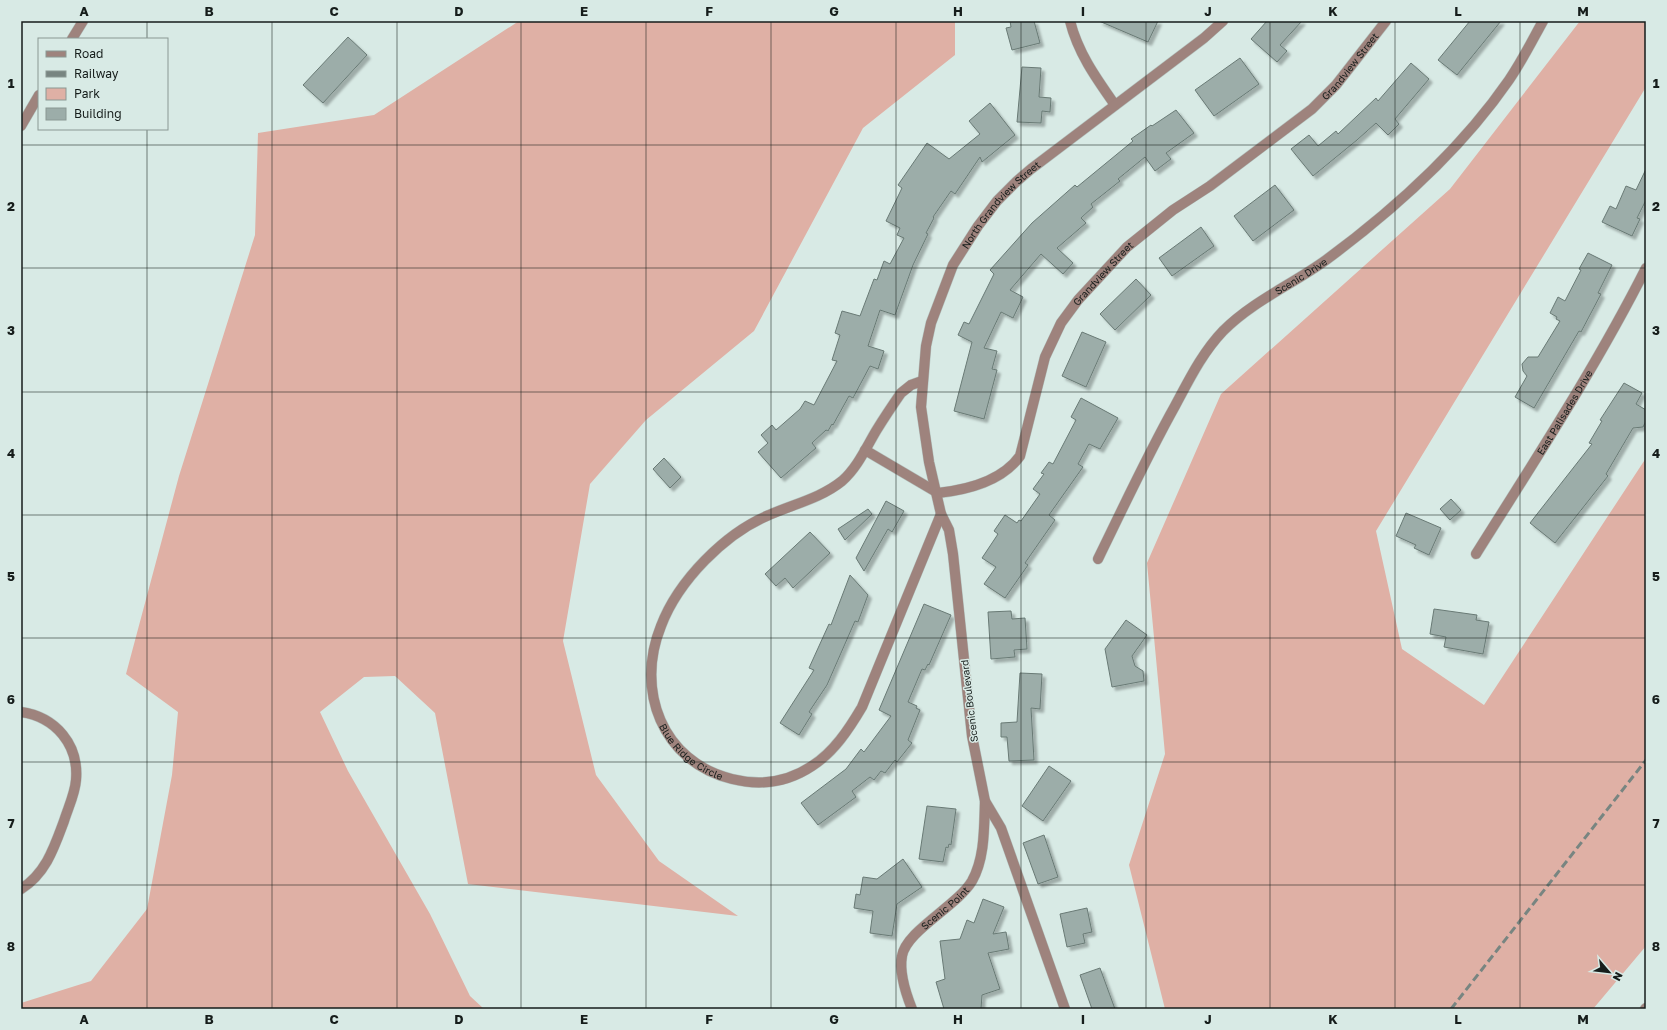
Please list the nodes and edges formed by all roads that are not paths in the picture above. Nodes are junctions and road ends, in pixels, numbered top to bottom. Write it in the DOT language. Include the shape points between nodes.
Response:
graph roads {
  1 [pos="83,21"];
  2 [pos="1070,21"];
  3 [pos="1223,21"];
  4 [pos="1386,21"];
  5 [pos="1543,21"];
  6 [pos="73,38"];
  7 [pos="38,96"];
  8 [pos="1115,105"];
  9 [pos="24,111"];
  10 [pos="21,126"];
  11 [pos="1646,268"];
  12 [pos="922,381"];
  13 [pos="865,450"];
  14 [pos="938,493"];
  15 [pos="941,514"];
  16 [pos="1476,554"];
  17 [pos="1098,559"];
  18 [pos="21,712"];
  19 [pos="985,801"];
  20 [pos="21,889"];
  21 [pos="912,1009"];
  22 [pos="1064,1009"];
  1 -- 6 [label="street"];
  2 -- 8 [label="street" via="1080,52"];
  3 -- 8 [label="street, North Grandview Street"];
  4 -- 14 [label="street, Grandview Street" via="1336,85 1312,109 1210,186 1173,210 1127,247 1078,300 1061,323 1045,357 1023,448 1015,463 1000,475 984,482"];
  5 -- 17 [label="street, Scenic Drive" via="1498,94 1430,172 1378,221 1324,262 1271,294 1224,330 1209,346 1144,462"];
  7 -- 9 [label="street"];
  8 -- 12 [label="street, North Grandview Street" via="1017,181 997,201 969,237 950,272 931,323"];
  9 -- 10 [label="street"];
  11 -- 16 [label="street, East Palisades Drive" via="1578,391"];
  12 -- 13 [label="street" via="910,385 901,393"];
  12 -- 14 [label="street, Scenic Boulevard" via="921,407"];
  13 -- 14 [label="street"];
  13 -- 15 [label="street, Blue Ridge Circle" via="849,474 831,489 756,520 731,538 698,569 671,605 654,644 650,682 660,722 672,741 686,756 719,776 760,783 774,782 800,773 826,755 862,707"];
  14 -- 15 [label="street, Scenic Boulevard"];
  15 -- 19 [label="street, Scenic Boulevard" via="948,530 953,554 972,736"];
  18 -- 20 [label="street" via="41,718 58,729 68,740 77,767 75,788 55,846 40,874"];
  19 -- 21 [label="street, Scenic Point" via="982,850 972,880 959,898 919,931 901,956"];
  19 -- 22 [label="street, Scenic Boulevard" via="1001,828"];
}
